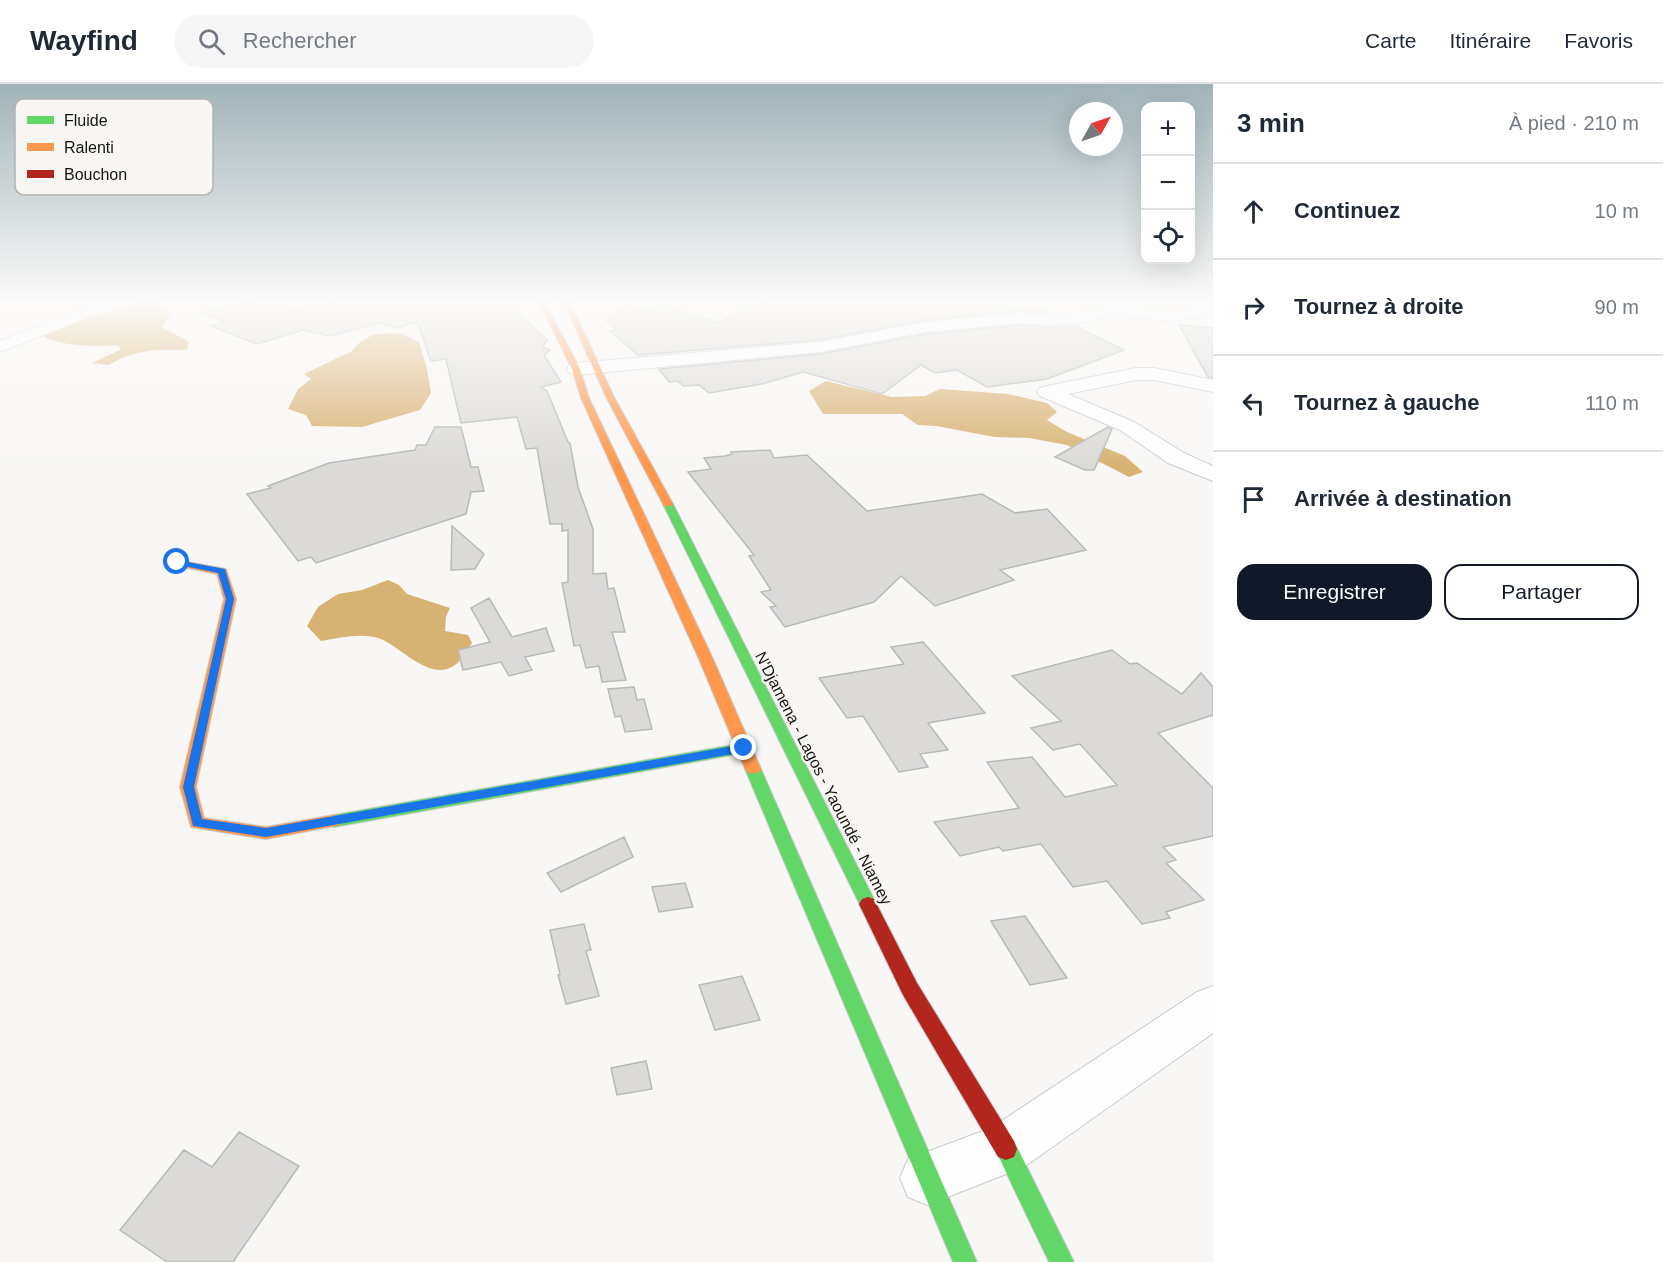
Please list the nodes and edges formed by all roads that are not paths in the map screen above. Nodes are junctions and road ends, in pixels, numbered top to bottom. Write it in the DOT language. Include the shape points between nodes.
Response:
graph roads {
  1 [pos="570,357"];
  2 [pos="593,357"];
  3 [pos="703,357"];
  4 [pos="597,366"];
  5 [pos="576,369"];
  6 [pos="1213,386"];
  7 [pos="1213,474"];
  8 [pos="177,562"];
  9 [pos="744,748"];
  10 [pos="1213,1007"];
  11 [pos="1006,1149"];
  12 [pos="927,1178"];
  13 [pos="965,1262"];
  14 [pos="1062,1262"];
  1 -- 5 [label="main road"];
  2 -- 4 [label="main road, N'Djamena - Lagos - Yaoundé - Niamey"];
  3 -- 4 [label="street"];
  4 -- 5 [label="street"];
  4 -- 11 [label="main road, N'Djamena - Lagos - Yaoundé - Niamey" via="910,989"];
  5 -- 9 [label="main road" via="585,398"];
  6 -- 7 [label="street" via="1136,374 1047,392 1127,426 1176,458"];
  8 -- 9 [label="main road" via="222,571 230,599 188,787 197,823 266,833"];
  9 -- 12 [label="main road"];
  10 -- 11 [label="street"];
  11 -- 12 [label="street"];
  11 -- 14 [label="main road, N'Djamena - Lagos - Yaoundé - Niamey"];
  12 -- 13 [label="main road"];
}
